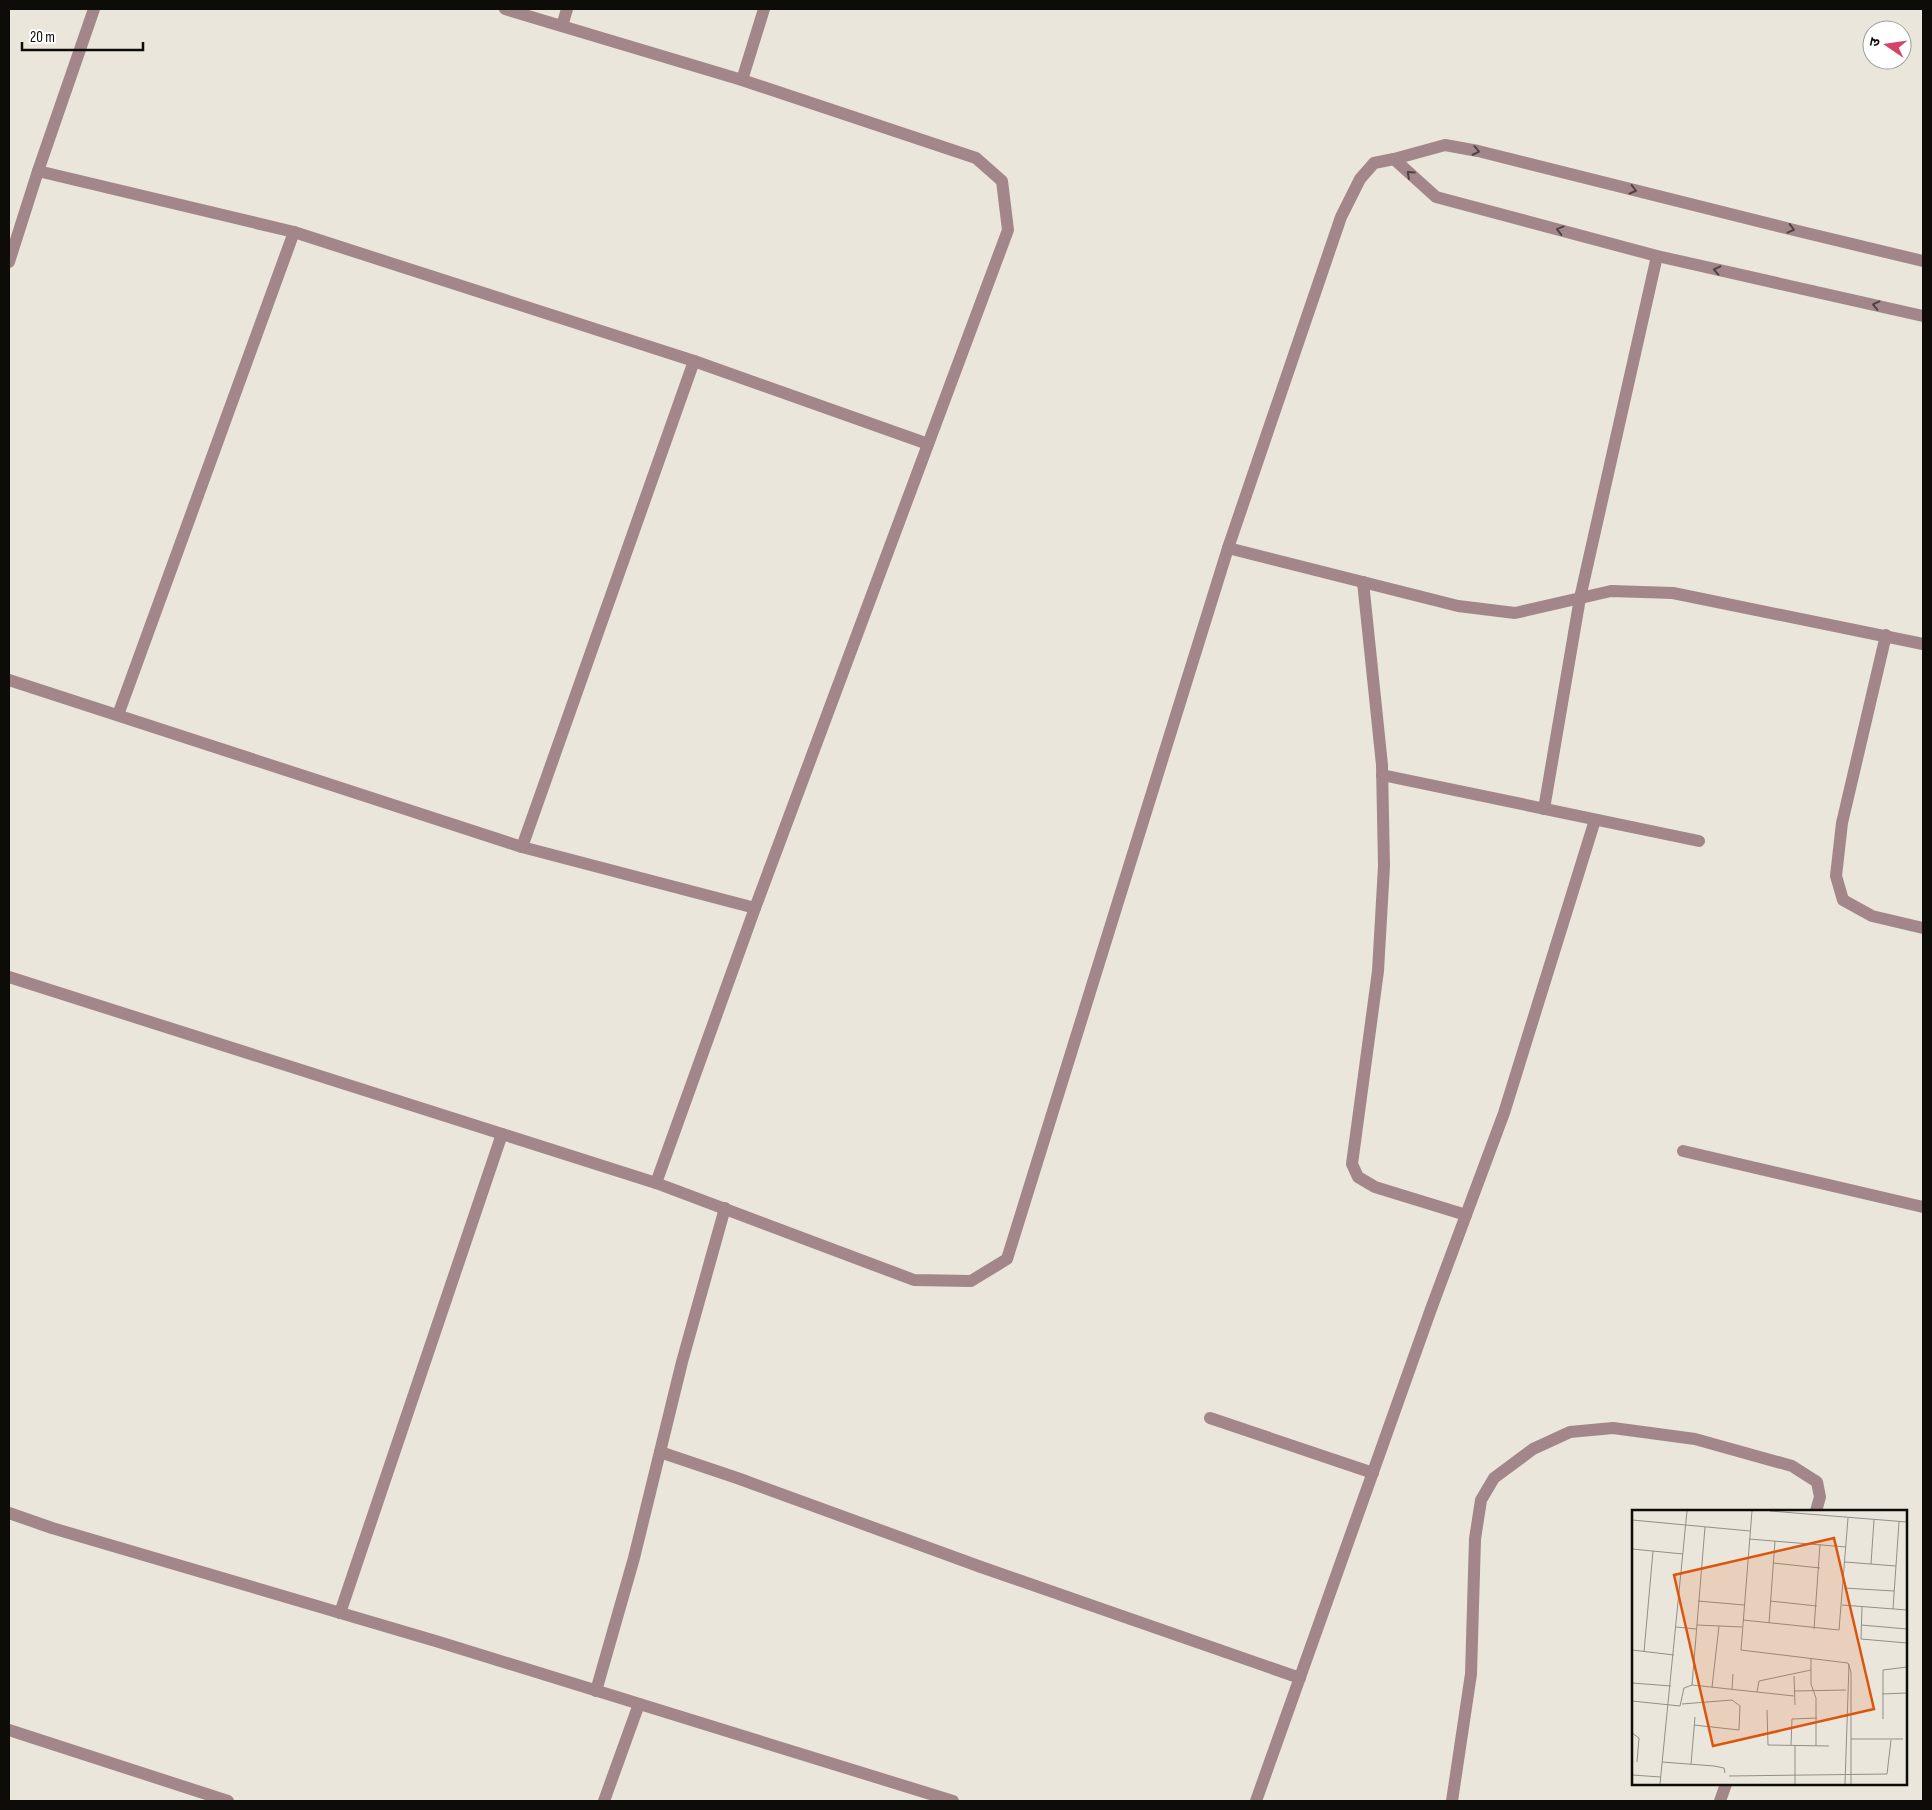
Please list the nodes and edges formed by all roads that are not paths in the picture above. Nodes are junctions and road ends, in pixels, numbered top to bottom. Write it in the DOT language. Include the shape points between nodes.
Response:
graph roads {
  1 [pos="94,9"];
  2 [pos="505,9"];
  3 [pos="567,9"];
  4 [pos="764,9"];
  5 [pos="562,26"];
  6 [pos="742,80"];
  7 [pos="1394,159"];
  8 [pos="38,171"];
  9 [pos="294,232"];
  10 [pos="1658,256"];
  11 [pos="1923,260"];
  12 [pos="9,262"];
  13 [pos="1923,316"];
  14 [pos="694,361"];
  15 [pos="928,444"];
  16 [pos="1228,548"];
  17 [pos="1363,582"];
  18 [pos="1580,598"];
  19 [pos="1886,635"];
  20 [pos="1923,644"];
  21 [pos="9,680"];
  22 [pos="118,715"];
  23 [pos="1382,776"];
  24 [pos="1544,809"];
  25 [pos="1595,820"];
  26 [pos="1699,841"];
  27 [pos="522,847"];
  28 [pos="755,908"];
  29 [pos="1923,928"];
  30 [pos="9,977"];
  31 [pos="502,1134"];
  32 [pos="1683,1151"];
  33 [pos="656,1183"];
  34 [pos="1923,1207"];
  35 [pos="725,1208"];
  36 [pos="1466,1215"];
  37 [pos="1210,1418"];
  38 [pos="660,1452"];
  39 [pos="1372,1473"];
  40 [pos="1816,1510"];
  41 [pos="9,1513"];
  42 [pos="340,1613"];
  43 [pos="1300,1678"];
  44 [pos="596,1691"];
  45 [pos="639,1704"];
  46 [pos="9,1730"];
  47 [pos="1726,1785"];
  48 [pos="228,1801"];
  49 [pos="604,1801"];
  50 [pos="953,1801"];
  51 [pos="1256,1801"];
  52 [pos="1452,1801"];
  53 [pos="1720,1801"];
  1 -- 8 [label="street"];
  2 -- 5 [label="street"];
  3 -- 5 [label="street"];
  4 -- 6 [label="street"];
  5 -- 6 [label="street"];
  6 -- 15 [label="street" via="976,158 1002,181 1008,230"];
  10 -- 7 [label="street, one-way" via="1436,197"];
  7 -- 11 [label="street, one-way" via="1445,145 1478,151"];
  7 -- 16 [label="street" via="1374,163 1360,178 1341,217"];
  8 -- 9 [label="street"];
  8 -- 12 [label="street"];
  9 -- 14 [label="street"];
  9 -- 22 [label="street"];
  13 -- 10 [label="street, one-way"];
  10 -- 18 [label="street"];
  14 -- 15 [label="street"];
  14 -- 27 [label="street"];
  15 -- 28 [label="street"];
  16 -- 17 [label="street"];
  16 -- 35 [label="street" via="1007,1259 971,1281 914,1280"];
  17 -- 18 [label="street" via="1458,606 1515,613"];
  17 -- 23 [label="street"];
  18 -- 19 [label="street" via="1611,591 1673,592"];
  18 -- 24 [label="street"];
  19 -- 20 [label="street"];
  19 -- 29 [label="street" via="1842,823 1836,876 1843,900 1872,916"];
  21 -- 22 [label="street"];
  22 -- 27 [label="street"];
  23 -- 24 [label="street"];
  23 -- 36 [label="street" via="1384,866 1378,971 1352,1164 1358,1177 1374,1187"];
  24 -- 25 [label="street"];
  25 -- 26 [label="street"];
  25 -- 36 [label="street" via="1504,1114"];
  27 -- 28 [label="street"];
  28 -- 33 [label="street"];
  30 -- 31 [label="street"];
  31 -- 33 [label="street"];
  31 -- 42 [label="street"];
  32 -- 34 [label="street"];
  33 -- 35 [label="street"];
  35 -- 38 [label="street"];
  36 -- 39 [label="street"];
  37 -- 39 [label="street"];
  38 -- 43 [label="street"];
  38 -- 44 [label="street"];
  39 -- 43 [label="street"];
  40 -- 52 [label="street" via="1820,1497 1817,1482 1792,1466 1695,1439 1613,1428 1570,1432 1533,1449 1494,1478 1481,1500 1476,1539 1470,1674"];
  41 -- 42 [label="street"];
  42 -- 44 [label="street"];
  43 -- 51 [label="street"];
  44 -- 45 [label="street"];
  45 -- 49 [label="street"];
  45 -- 50 [label="street"];
  46 -- 48 [label="street"];
  47 -- 53 [label="street"];
}
